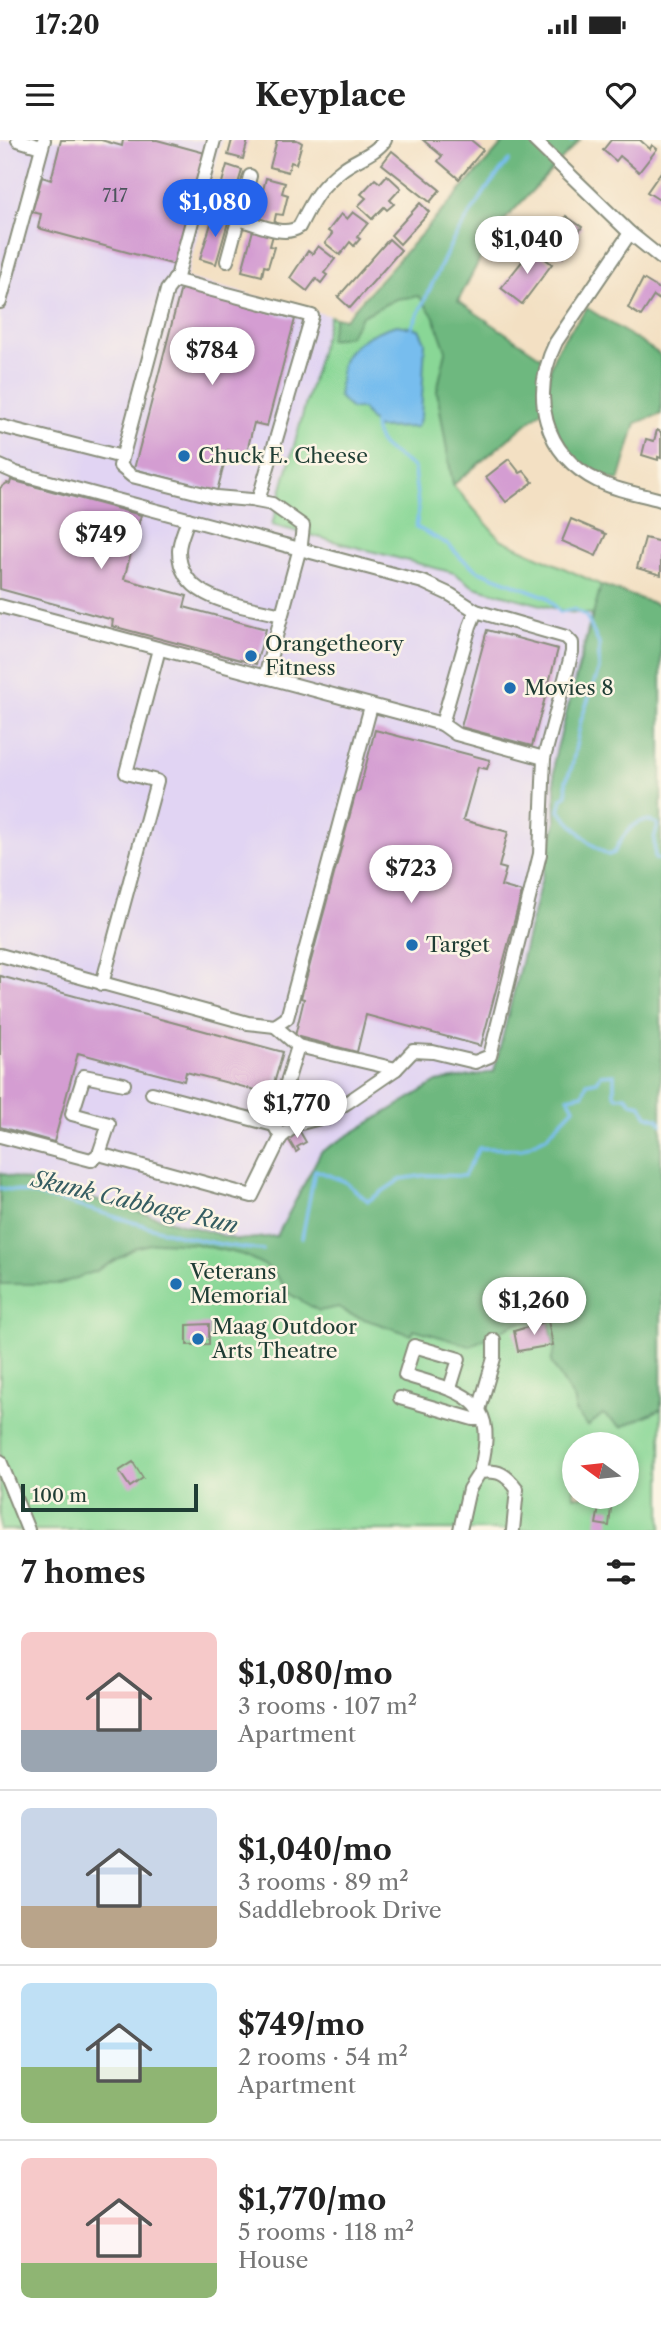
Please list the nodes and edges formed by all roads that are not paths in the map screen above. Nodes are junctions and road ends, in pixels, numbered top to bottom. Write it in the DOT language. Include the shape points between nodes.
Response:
graph roads {
  1 [pos="18,140"];
  2 [pos="214,140"];
  3 [pos="385,140"];
  4 [pos="534,140"];
  5 [pos="43,143"];
  6 [pos="250,176"];
  7 [pos="238,219"];
  8 [pos="630,233"];
  9 [pos="661,258"];
  10 [pos="227,261"];
  11 [pos="174,280"];
  12 [pos="0,302"];
  13 [pos="0,426"];
  14 [pos="122,457"];
  15 [pos="0,466"];
  16 [pos="661,500"];
  17 [pos="258,501"];
  18 [pos="188,519"];
  19 [pos="299,548"];
  20 [pos="0,606"];
  21 [pos="476,611"];
  22 [pos="281,615"];
  23 [pos="159,649"];
  24 [pos="265,677"];
  25 [pos="371,706"];
  26 [pos="442,724"];
  27 [pos="544,758"];
  28 [pos="0,955"];
  29 [pos="102,984"];
  30 [pos="275,1026"];
  31 [pos="298,1046"];
  32 [pos="396,1069"];
  33 [pos="124,1084"];
  34 [pos="152,1093"];
  35 [pos="274,1125"];
  36 [pos="0,1136"];
  37 [pos="281,1137"];
  38 [pos="99,1154"];
  39 [pos="494,1340"];
  40 [pos="450,1388"];
  41 [pos="400,1398"];
  42 [pos="481,1414"];
  43 [pos="487,1446"];
  44 [pos="0,1461"];
  45 [pos="480,1472"];
  46 [pos="508,1476"];
  47 [pos="28,1530"];
  48 [pos="460,1530"];
  49 [pos="513,1530"];
  1 -- 5 [label="street"];
  2 -- 11 [label="street"];
  3 -- 7 [label="street" via="316,192 295,230"];
  4 -- 8 [label="street"];
  5 -- 12 [label="street"];
  6 -- 7 [label="street"];
  7 -- 10 [label="street"];
  8 -- 9 [label="street"];
  8 -- 16 [label="street" via="548,358 543,410 559,447 584,473 604,484"];
  11 -- 14 [label="street" via="167,290"];
  11 -- 17 [label="street" via="312,316"];
  13 -- 14 [label="street"];
  14 -- 17 [label="street" via="120,466 132,475 216,497"];
  15 -- 18 [label="street"];
  17 -- 19 [label="street" via="303,526"];
  18 -- 19 [label="street"];
  18 -- 22 [label="street" via="179,551 186,578 204,595"];
  19 -- 21 [label="street" via="423,582"];
  19 -- 22 [label="street"];
  20 -- 23 [label="street"];
  21 -- 26 [label="street"];
  21 -- 27 [label="street" via="566,637 572,643"];
  22 -- 24 [label="street"];
  23 -- 24 [label="street"];
  23 -- 29 [label="street" via="126,773 157,782"];
  24 -- 25 [label="street"];
  25 -- 26 [label="street"];
  25 -- 30 [label="street" via="287,1018"];
  26 -- 27 [label="street" via="456,734"];
  27 -- 32 [label="street" via="540,854 490,1056 475,1062 413,1051"];
  28 -- 29 [label="street"];
  29 -- 30 [label="street"];
  30 -- 31 [label="street"];
  31 -- 32 [label="street"];
  31 -- 35 [label="street"];
  32 -- 37 [label="street" via="324,1117 297,1124"];
  33 -- 38 [label="street" via="84,1076 72,1114 109,1124"];
  34 -- 35 [label="street"];
  35 -- 37 [label="street"];
  36 -- 38 [label="street" via="91,1160"];
  37 -- 38 [label="street" via="252,1196"];
  39 -- 42 [label="street"];
  40 -- 40 [label="street" via="459,1359 414,1346 405,1375"];
  40 -- 42 [label="street" via="468,1396"];
  41 -- 42 [label="street" via="473,1419"];
  42 -- 43 [label="street"];
  43 -- 45 [label="street"];
  43 -- 46 [label="street"];
  44 -- 47 [label="street"];
  45 -- 46 [label="street" via="496,1470"];
  45 -- 48 [label="street" via="470,1489"];
  46 -- 49 [label="street" via="517,1489"];
}
